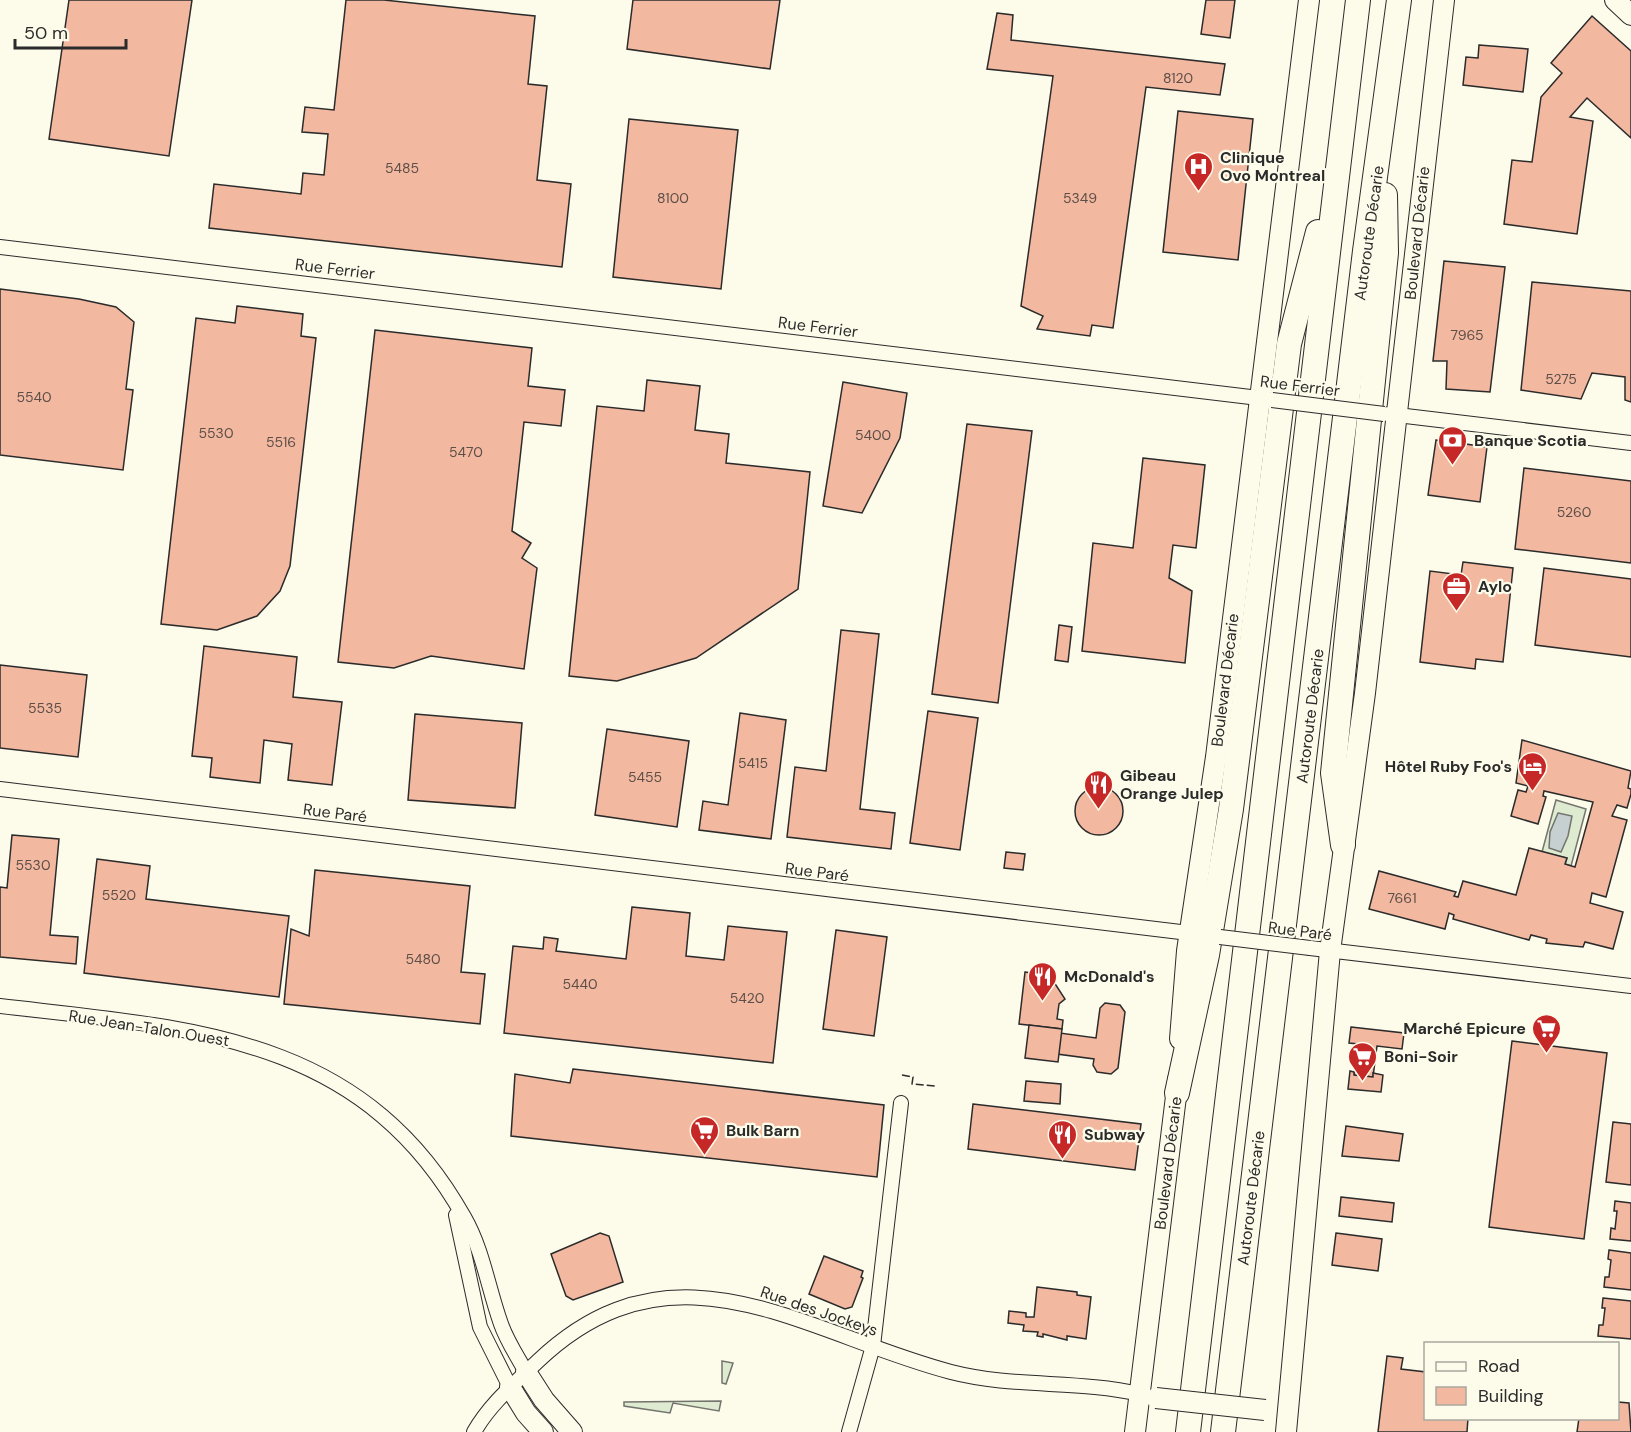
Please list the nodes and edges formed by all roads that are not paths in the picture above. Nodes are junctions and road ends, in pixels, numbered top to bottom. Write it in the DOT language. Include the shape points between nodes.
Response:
graph roads {
  1 [pos="1309,0"];
  2 [pos="1358,0"];
  3 [pos="1400,0"];
  4 [pos="1444,0"];
  5 [pos="1615,0"];
  6 [pos="1631,15"];
  7 [pos="1385,123"];
  8 [pos="1341,143"];
  9 [pos="0,247"];
  10 [pos="1266,399"];
  11 [pos="1390,414"];
  12 [pos="1631,443"];
  13 [pos="0,789"];
  14 [pos="1343,845"];
  15 [pos="1206,936"];
  16 [pos="1320,950"];
  17 [pos="1631,986"];
  18 [pos="0,1006"];
  19 [pos="1177,1094"];
  20 [pos="901,1102"];
  21 [pos="434,1170"];
  22 [pos="873,1346"];
  23 [pos="526,1372"];
  24 [pos="510,1387"];
  25 [pos="1148,1396"];
  26 [pos="1287,1422"];
  27 [pos="474,1432"];
  28 [pos="543,1432"];
  29 [pos="572,1432"];
  30 [pos="849,1432"];
  31 [pos="1135,1432"];
  32 [pos="1188,1432"];
  33 [pos="1224,1432"];
  1 -- 10 [label="main road, Boulevard Décarie"];
  2 -- 8 [label="highway, Autoroute Décarie"];
  3 -- 7 [label="highway, Autoroute Décarie"];
  4 -- 11 [label="main road, Boulevard Décarie"];
  5 -- 6 [label="main road"];
  7 -- 14 [label="highway" via="1386,253 1333,773"];
  7 -- 33 [label="highway, Autoroute Décarie" via="1365,251"];
  8 -- 15 [label="highway" via="1289,344 1231,809"];
  8 -- 32 [label="highway, Autoroute Décarie"];
  9 -- 10 [label="street, Rue Ferrier"];
  10 -- 11 [label="street, Rue Ferrier, bridge"];
  10 -- 15 [label="main road, Boulevard Décarie" via="1218,738"];
  11 -- 12 [label="street, Rue Ferrier"];
  11 -- 14 [label="main road, Boulevard Décarie" via="1365,693"];
  13 -- 15 [label="street, Rue Paré"];
  14 -- 16 [label="main road, Boulevard Décarie"];
  15 -- 16 [label="street, Rue Paré, bridge"];
  15 -- 19 [label="highway"];
  16 -- 17 [label="street, Rue Paré"];
  16 -- 26 [label="main road, Boulevard Décarie"];
  18 -- 21 [label="street, Rue Jean-Talon Ouest" via="205,1034 282,1055 327,1076 369,1103"];
  19 -- 25 [label="main road, Boulevard Décarie"];
  20 -- 22 [label="street"];
  21 -- 23 [label="street, Rue Jean-Talon Ouest" via="474,1236 502,1326"];
  21 -- 24 [label="street, Rue Jean-Talon Ouest" via="459,1222 480,1327"];
  22 -- 23 [label="street, Rue des Jockeys" via="753,1304 676,1299 636,1305 595,1320 561,1341"];
  22 -- 25 [label="street, Rue des Jockeys" via="904,1359 993,1381 1114,1388"];
  22 -- 30 [label="street"];
  23 -- 24 [label="street, Rue des Jockeys"];
  23 -- 29 [label="main road, Rue Jean-Talon Ouest"];
  24 -- 27 [label="street, Rue des Jockeys"];
  24 -- 28 [label="main road, Rue Jean-Talon Ouest"];
  25 -- 26 [label="main road, bridge" via="1264,1410"];
  25 -- 31 [label="main road, Boulevard Décarie"];
}
